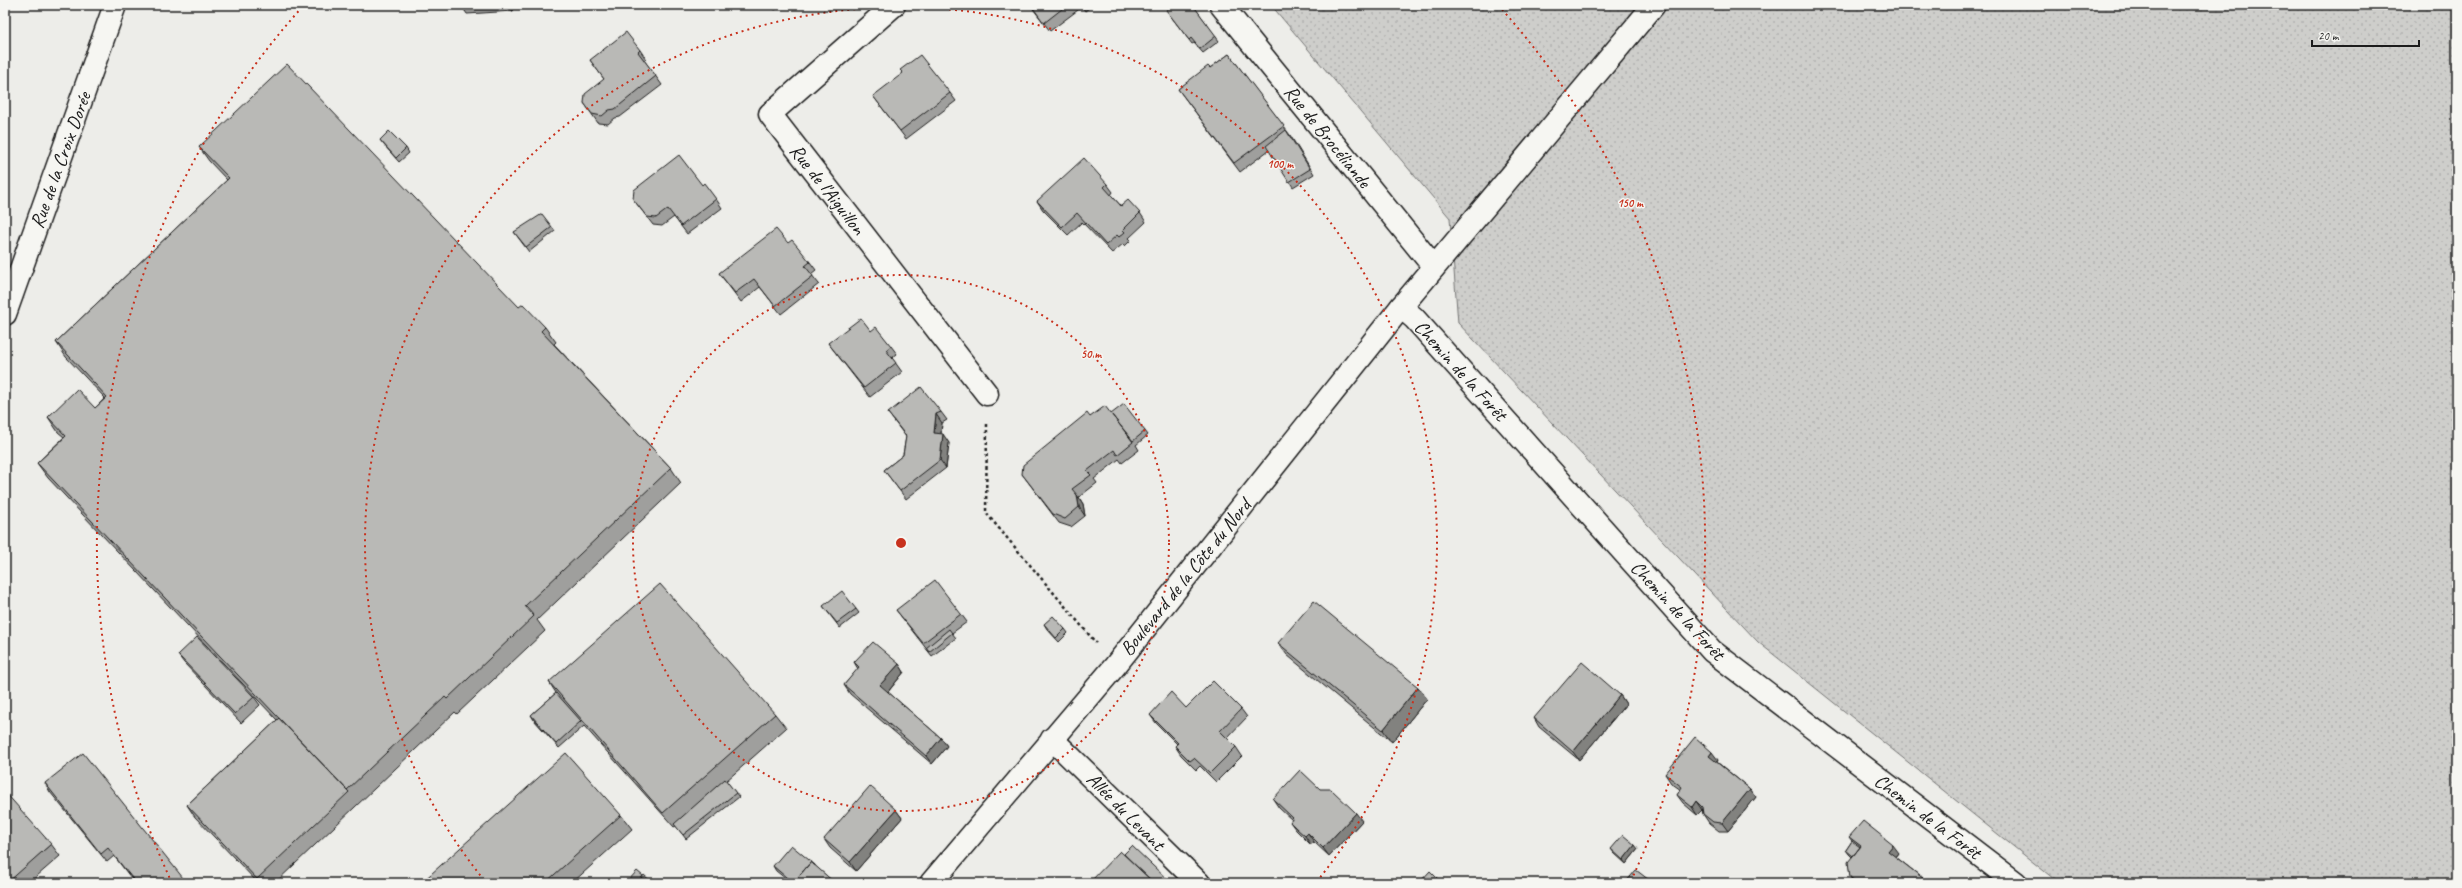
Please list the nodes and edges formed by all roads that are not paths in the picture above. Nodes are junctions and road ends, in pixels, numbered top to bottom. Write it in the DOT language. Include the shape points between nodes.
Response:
graph roads {
  1 [pos="115,5"];
  2 [pos="894,5"];
  3 [pos="1221,5"];
  4 [pos="1654,5"];
  5 [pos="1434,267"];
  6 [pos="1401,308"];
  7 [pos="5,314"];
  8 [pos="987,394"];
  9 [pos="1052,739"];
  10 [pos="931,883"];
  11 [pos="1199,883"];
  12 [pos="2016,883"];
  1 -- 7 [label="street, Rue de la Croix Dorée"];
  2 -- 8 [label="street, Rue de l'Aiguillon" via="770,114"];
  3 -- 5 [label="street, Rue de Brocéliande"];
  4 -- 5 [label="street, Boulevard de la Côte du Nord"];
  5 -- 6 [label="street, Boulevard de la Côte du Nord"];
  6 -- 9 [label="street, Boulevard de la Côte du Nord" via="1115,666"];
  6 -- 12 [label="street, Chemin de la Forêt" via="1414,318 1712,650"];
  9 -- 10 [label="street, Boulevard de la Côte du Nord"];
  9 -- 11 [label="street, Allée du Levant"];
}
